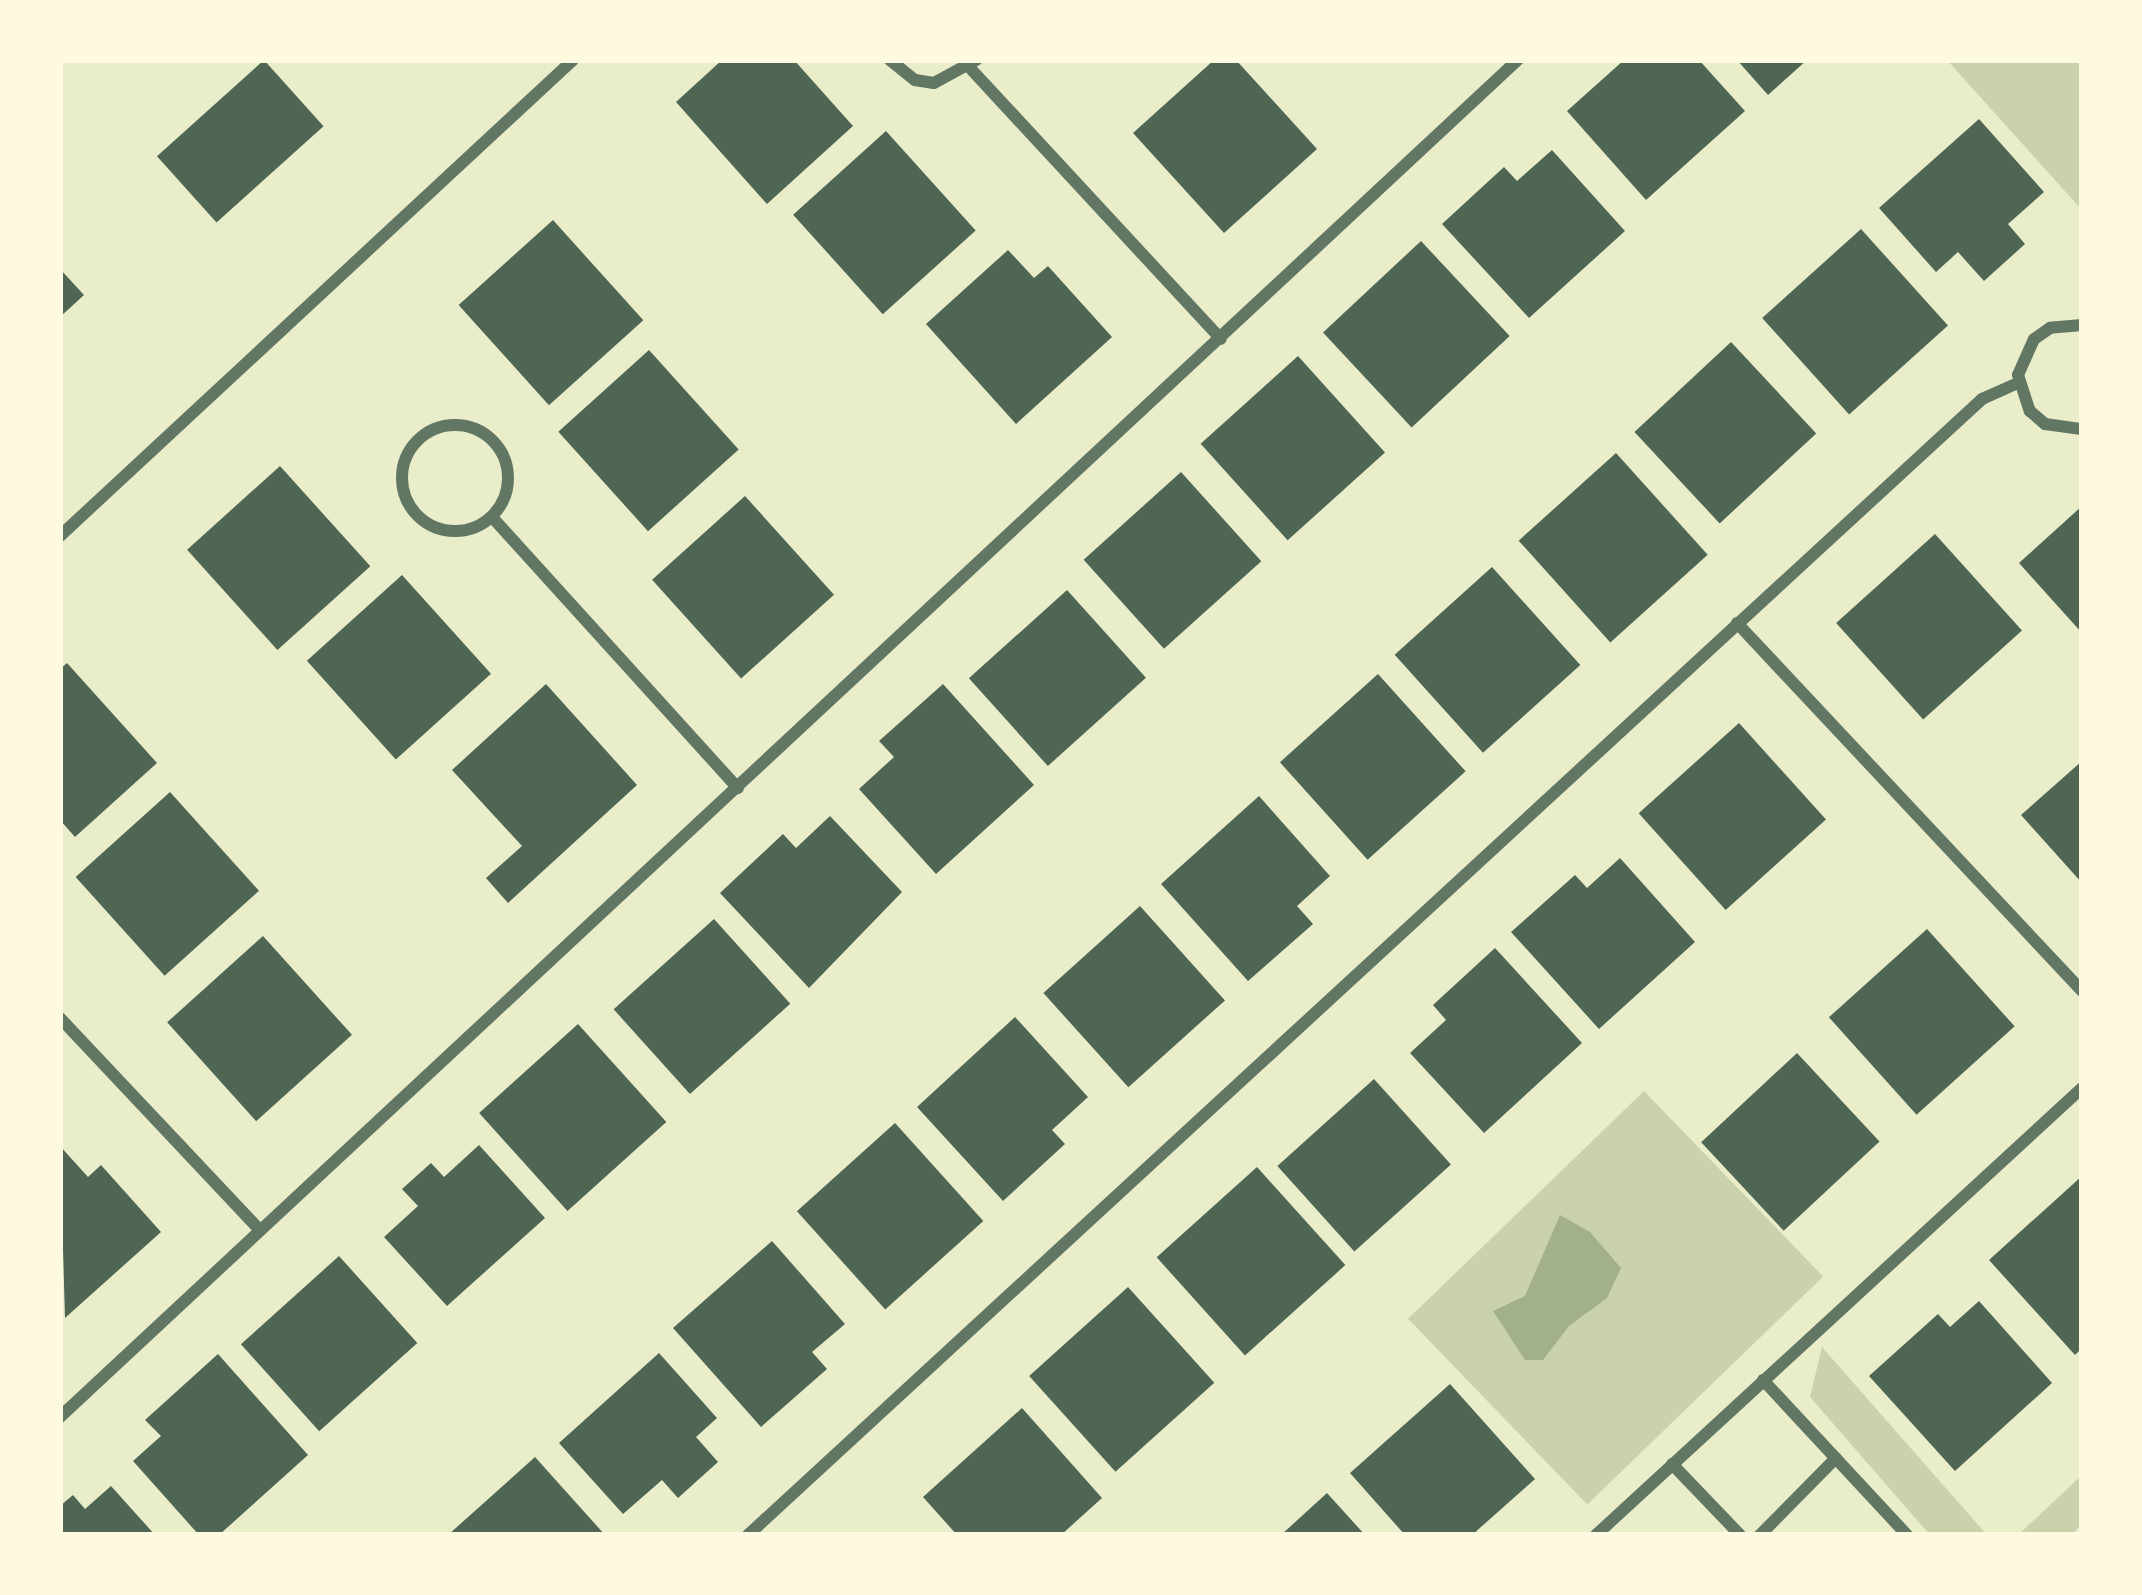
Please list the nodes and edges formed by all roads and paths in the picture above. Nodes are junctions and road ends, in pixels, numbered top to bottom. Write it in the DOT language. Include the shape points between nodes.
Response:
graph roads {
  1 [pos="573,60"];
  2 [pos="890,60"];
  3 [pos="1518,60"];
  4 [pos="973,64"];
  5 [pos="2082,325"];
  6 [pos="1221,339"];
  7 [pos="2018,383"];
  8 [pos="2082,429"];
  9 [pos="492,517"];
  10 [pos="60,536"];
  11 [pos="1736,623"];
  12 [pos="738,788"];
  13 [pos="2082,991"];
  14 [pos="60,1018"];
  15 [pos="2082,1088"];
  16 [pos="260,1230"];
  17 [pos="1762,1380"];
  18 [pos="60,1417"];
  19 [pos="1836,1458"];
  20 [pos="1672,1464"];
  21 [pos="748,1535"];
  22 [pos="1596,1535"];
  23 [pos="1740,1535"];
  24 [pos="1760,1535"];
  25 [pos="1907,1535"];
  1 -- 10 [label="street"];
  2 -- 4 [label="street" via="934,83"];
  3 -- 6 [label="street"];
  4 -- 6 [label="street"];
  5 -- 7 [label="street" via="2050,328 2033,340"];
  6 -- 12 [label="street"];
  7 -- 8 [label="street" via="2045,424"];
  7 -- 11 [label="street" via="1982,399"];
  9 -- 9 [label="street" via="509,482 498,445 464,425 445,426 412,447 402,484 420,519 456,532"];
  9 -- 12 [label="street"];
  11 -- 13 [label="street"];
  11 -- 21 [label="street"];
  12 -- 16 [label="street"];
  14 -- 16 [label="street"];
  15 -- 17 [label="street"];
  16 -- 18 [label="street"];
  17 -- 19 [label="street"];
  17 -- 20 [label="street"];
  19 -- 24 [label="street"];
  19 -- 25 [label="street"];
  20 -- 22 [label="street"];
  20 -- 23 [label="street"];
}
